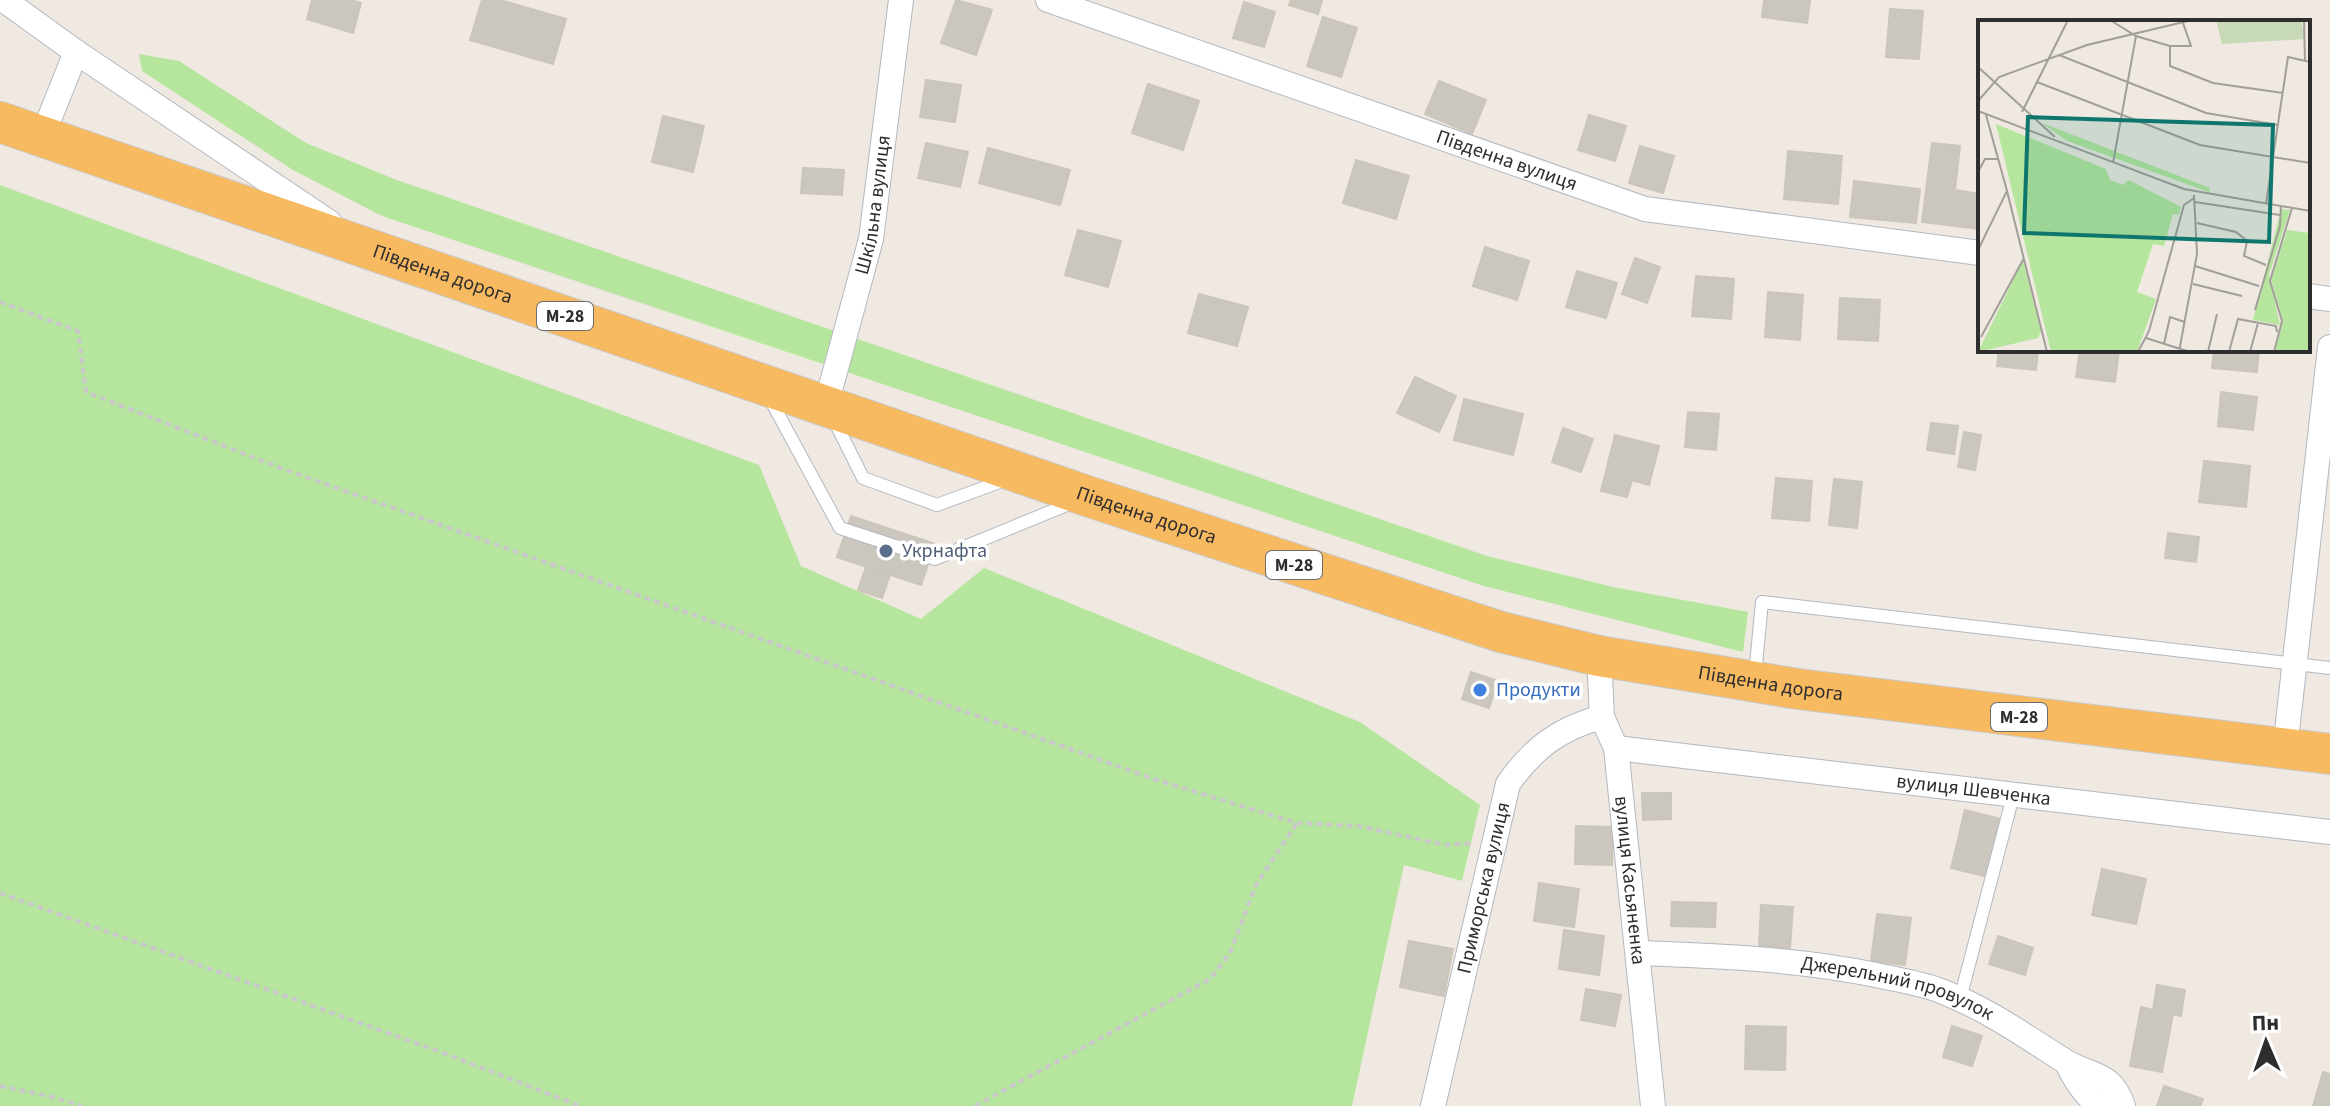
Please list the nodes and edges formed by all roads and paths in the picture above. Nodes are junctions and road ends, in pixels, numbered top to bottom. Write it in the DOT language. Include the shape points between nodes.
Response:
graph roads {
  1 [pos="4,0"];
  2 [pos="901,0"];
  3 [pos="1048,0"];
  4 [pos="76,52"];
  5 [pos="0,122"];
  6 [pos="42,137"];
  7 [pos="366,248"];
  8 [pos="1978,253"];
  9 [pos="2310,296"];
  10 [pos="2330,299"];
  11 [pos="0,302"];
  12 [pos="2330,347"];
  13 [pos="763,385"];
  14 [pos="826,405"];
  15 [pos="1024,474"];
  16 [pos="1087,496"];
  17 [pos="1599,656"];
  18 [pos="2294,664"];
  19 [pos="2330,668"];
  20 [pos="1754,682"];
  21 [pos="1602,717"];
  22 [pos="1616,748"];
  23 [pos="2285,749"];
  24 [pos="2330,754"];
  25 [pos="2013,796"];
  26 [pos="1297,823"];
  27 [pos="2330,832"];
  28 [pos="1494,841"];
  29 [pos="0,893"];
  30 [pos="1639,953"];
  31 [pos="1960,999"];
  32 [pos="2067,1063"];
  33 [pos="0,1086"];
  34 [pos="82,1106"];
  35 [pos="580,1106"];
  36 [pos="975,1106"];
  37 [pos="1433,1106"];
  38 [pos="1653,1106"];
  39 [pos="2099,1106"];
  40 [pos="2123,1106"];
  1 -- 4 [label="street"];
  2 -- 14 [label="street, Шкільна вулиця" via="871,239"];
  3 -- 8 [label="street, Південна вулиця" via="1645,209"];
  4 -- 6 [label="street"];
  4 -- 7 [label="street"];
  5 -- 6 [label="highway, Південна дорога / М-28"];
  6 -- 7 [label="highway, Південна дорога / М-28"];
  7 -- 13 [label="highway, Південна дорога / М-28"];
  9 -- 10 [label="street"];
  11 -- 26 [label="path" via="78,331 86,392 278,467 1053,743"];
  12 -- 18 [label="street"];
  13 -- 14 [label="highway, Південна дорога / М-28"];
  13 -- 16 [label="lane" via="840,528 935,559"];
  14 -- 15 [label="highway, Південна дорога / М-28"];
  14 -- 15 [label="lane" via="863,478 937,505"];
  15 -- 16 [label="highway, Південна дорога / М-28"];
  16 -- 17 [label="highway, Південна дорога / М-28" via="1501,632"];
  17 -- 20 [label="highway, Південна дорога / М-28"];
  17 -- 21 [label="street, вулиця Касьяненка"];
  18 -- 19 [label="lane"];
  18 -- 20 [label="lane" via="1762,602"];
  18 -- 23 [label="street"];
  20 -- 23 [label="highway, Південна дорога / М-28"];
  21 -- 22 [label="street, вулиця Касьяненка"];
  21 -- 28 [label="street, Приморська вулиця" via="1574,724 1520,767 1508,784"];
  22 -- 25 [label="street, вулиця Шевченка"];
  22 -- 30 [label="street, вулиця Касьяненка"];
  23 -- 24 [label="highway, Південна дорога / М-28"];
  25 -- 27 [label="street, вулиця Шевченка"];
  25 -- 31 [label="lane"];
  26 -- 28 [label="path" via="1358,826 1446,845"];
  26 -- 36 [label="path" via="1256,885 1230,953 1210,979"];
  28 -- 37 [label="street, Приморська вулиця"];
  29 -- 35 [label="path"];
  30 -- 31 [label="street, Джерельний провулок" via="1742,957 1844,969"];
  30 -- 38 [label="street, вулиця Касьяненка"];
  31 -- 32 [label="street, Джерельний провулок" via="2011,1024"];
  32 -- 39 [label="street" via="2075,1081"];
  32 -- 40 [label="street, Джерельний провулок" via="2100,1074"];
  33 -- 34 [label="path"];
}
